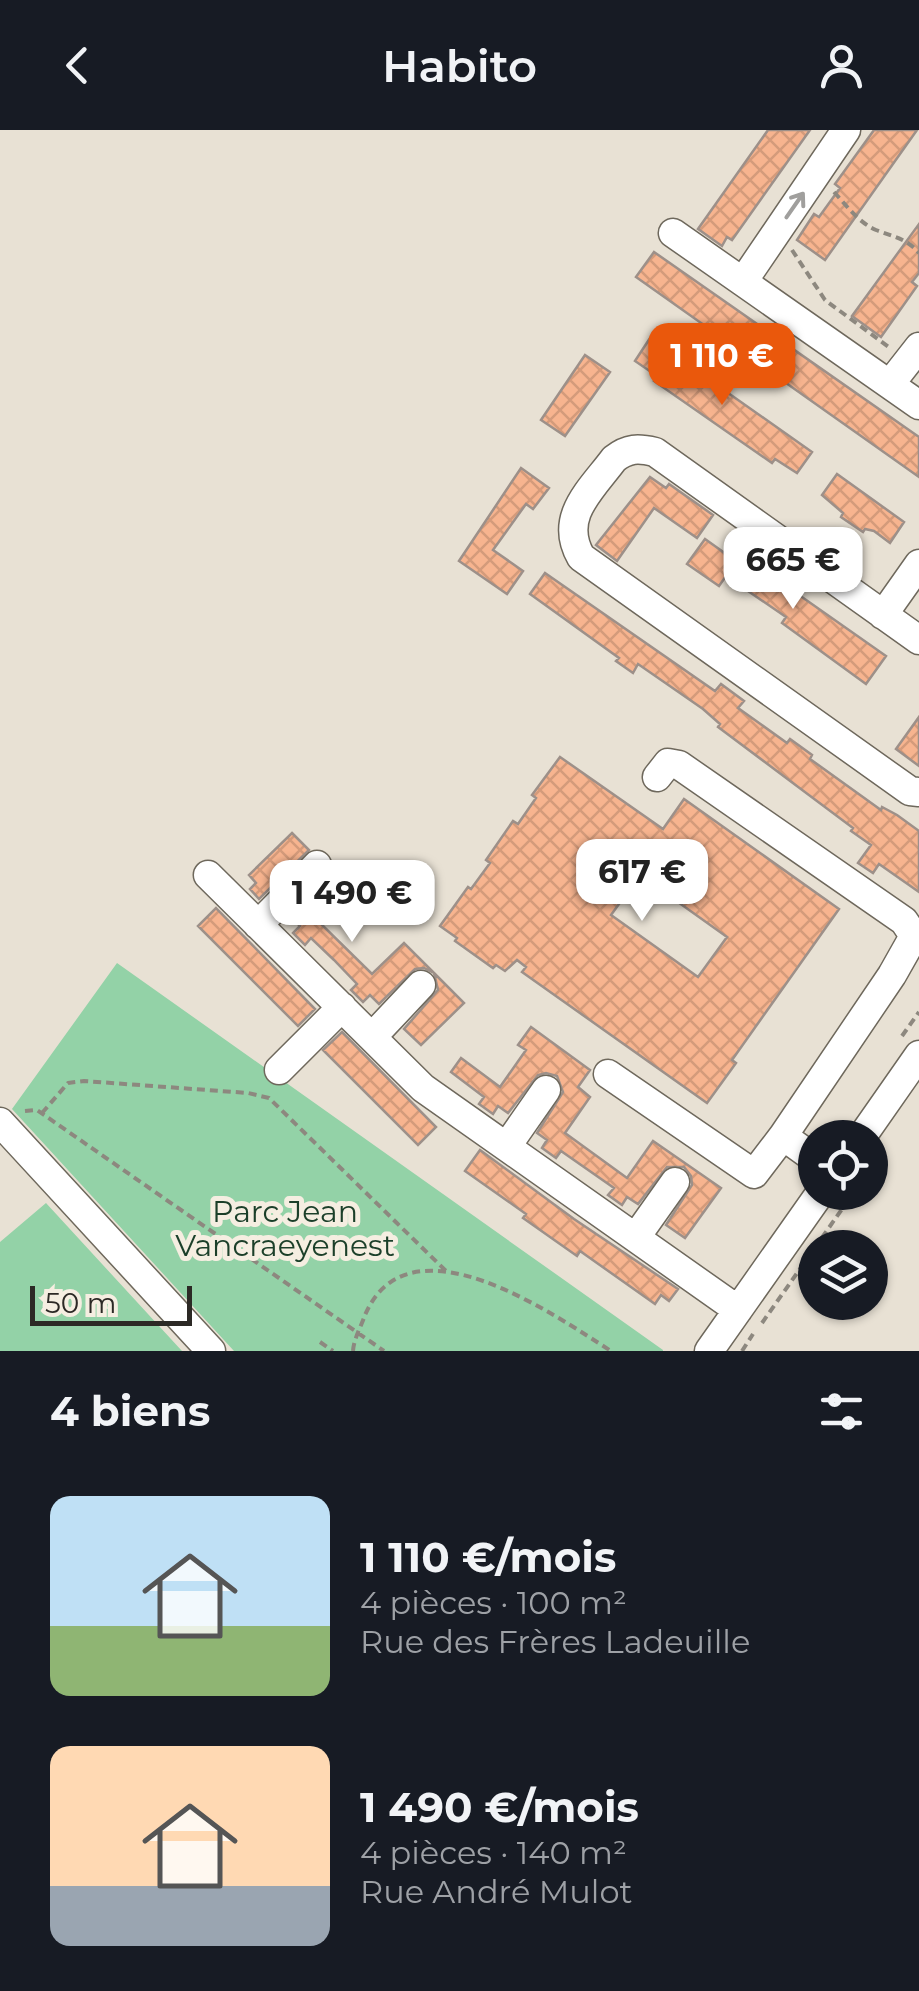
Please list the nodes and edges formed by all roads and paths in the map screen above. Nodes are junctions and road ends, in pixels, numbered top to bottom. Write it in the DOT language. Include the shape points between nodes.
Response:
graph roads {
  1 [pos="846,130"];
  2 [pos="818,173"];
  3 [pos="778,230"];
  4 [pos="673,233"];
  5 [pos="919,253"];
  6 [pos="744,280"];
  7 [pos="915,352"];
  8 [pos="890,384"];
  9 [pos="919,405"];
  10 [pos="919,564"];
  11 [pos="883,615"];
  12 [pos="919,640"];
  13 [pos="656,777"];
  14 [pos="919,792"];
  15 [pos="317,865"];
  16 [pos="208,875"];
  17 [pos="258,924"];
  18 [pos="421,985"];
  19 [pos="342,1007"];
  20 [pos="372,1037"];
  21 [pos="919,1055"];
  22 [pos="279,1070"];
  23 [pos="608,1074"];
  24 [pos="546,1090"];
  25 [pos="42,1113"];
  26 [pos="9,1117"];
  27 [pos="873,1120"];
  28 [pos="783,1136"];
  29 [pos="507,1146"];
  30 [pos="798,1147"];
  31 [pos="675,1182"];
  32 [pos="809,1210"];
  33 [pos="841,1210"];
  34 [pos="636,1236"];
  35 [pos="447,1272"];
  36 [pos="738,1310"];
  37 [pos="358,1333"];
  38 [pos="320,1342"];
  39 [pos="211,1351"];
  40 [pos="333,1351"];
  41 [pos="353,1351"];
  42 [pos="384,1351"];
  43 [pos="610,1351"];
  44 [pos="709,1351"];
  45 [pos="742,1351"];
  1 -- 2 [label="street"];
  3 -- 2 [label="street, one-way"];
  2 -- 5 [label="path" via="856,218 904,238"];
  3 -- 6 [label="street"];
  3 -- 7 [label="path" via="825,300 896,352"];
  4 -- 6 [label="street"];
  6 -- 8 [label="street"];
  7 -- 8 [label="street"];
  8 -- 9 [label="street"];
  10 -- 11 [label="street"];
  11 -- 12 [label="street"];
  11 -- 14 [label="street" via="655,452 633,448 614,459 574,514 571,536 581,557"];
  13 -- 28 [label="street" via="668,762 679,765 904,921 914,936"];
  15 -- 17 [label="street"];
  16 -- 17 [label="street"];
  17 -- 19 [label="street"];
  18 -- 20 [label="street"];
  19 -- 20 [label="street"];
  19 -- 22 [label="street"];
  20 -- 29 [label="street" via="424,1088"];
  21 -- 27 [label="street"];
  23 -- 28 [label="street" via="754,1174"];
  24 -- 29 [label="street"];
  25 -- 26 [label="path"];
  25 -- 35 [label="path" via="68,1083 269,1098"];
  25 -- 37 [label="path"];
  26 -- 39 [label="street"];
  28 -- 30 [label="street"];
  29 -- 34 [label="street"];
  31 -- 34 [label="street"];
  32 -- 36 [label="street"];
  33 -- 45 [label="path"];
  34 -- 36 [label="street"];
  35 -- 37 [label="path" via="386,1284"];
  35 -- 43 [label="path" via="504,1289"];
  36 -- 44 [label="street"];
  37 -- 41 [label="path"];
  37 -- 42 [label="path"];
  38 -- 40 [label="path"];
}
